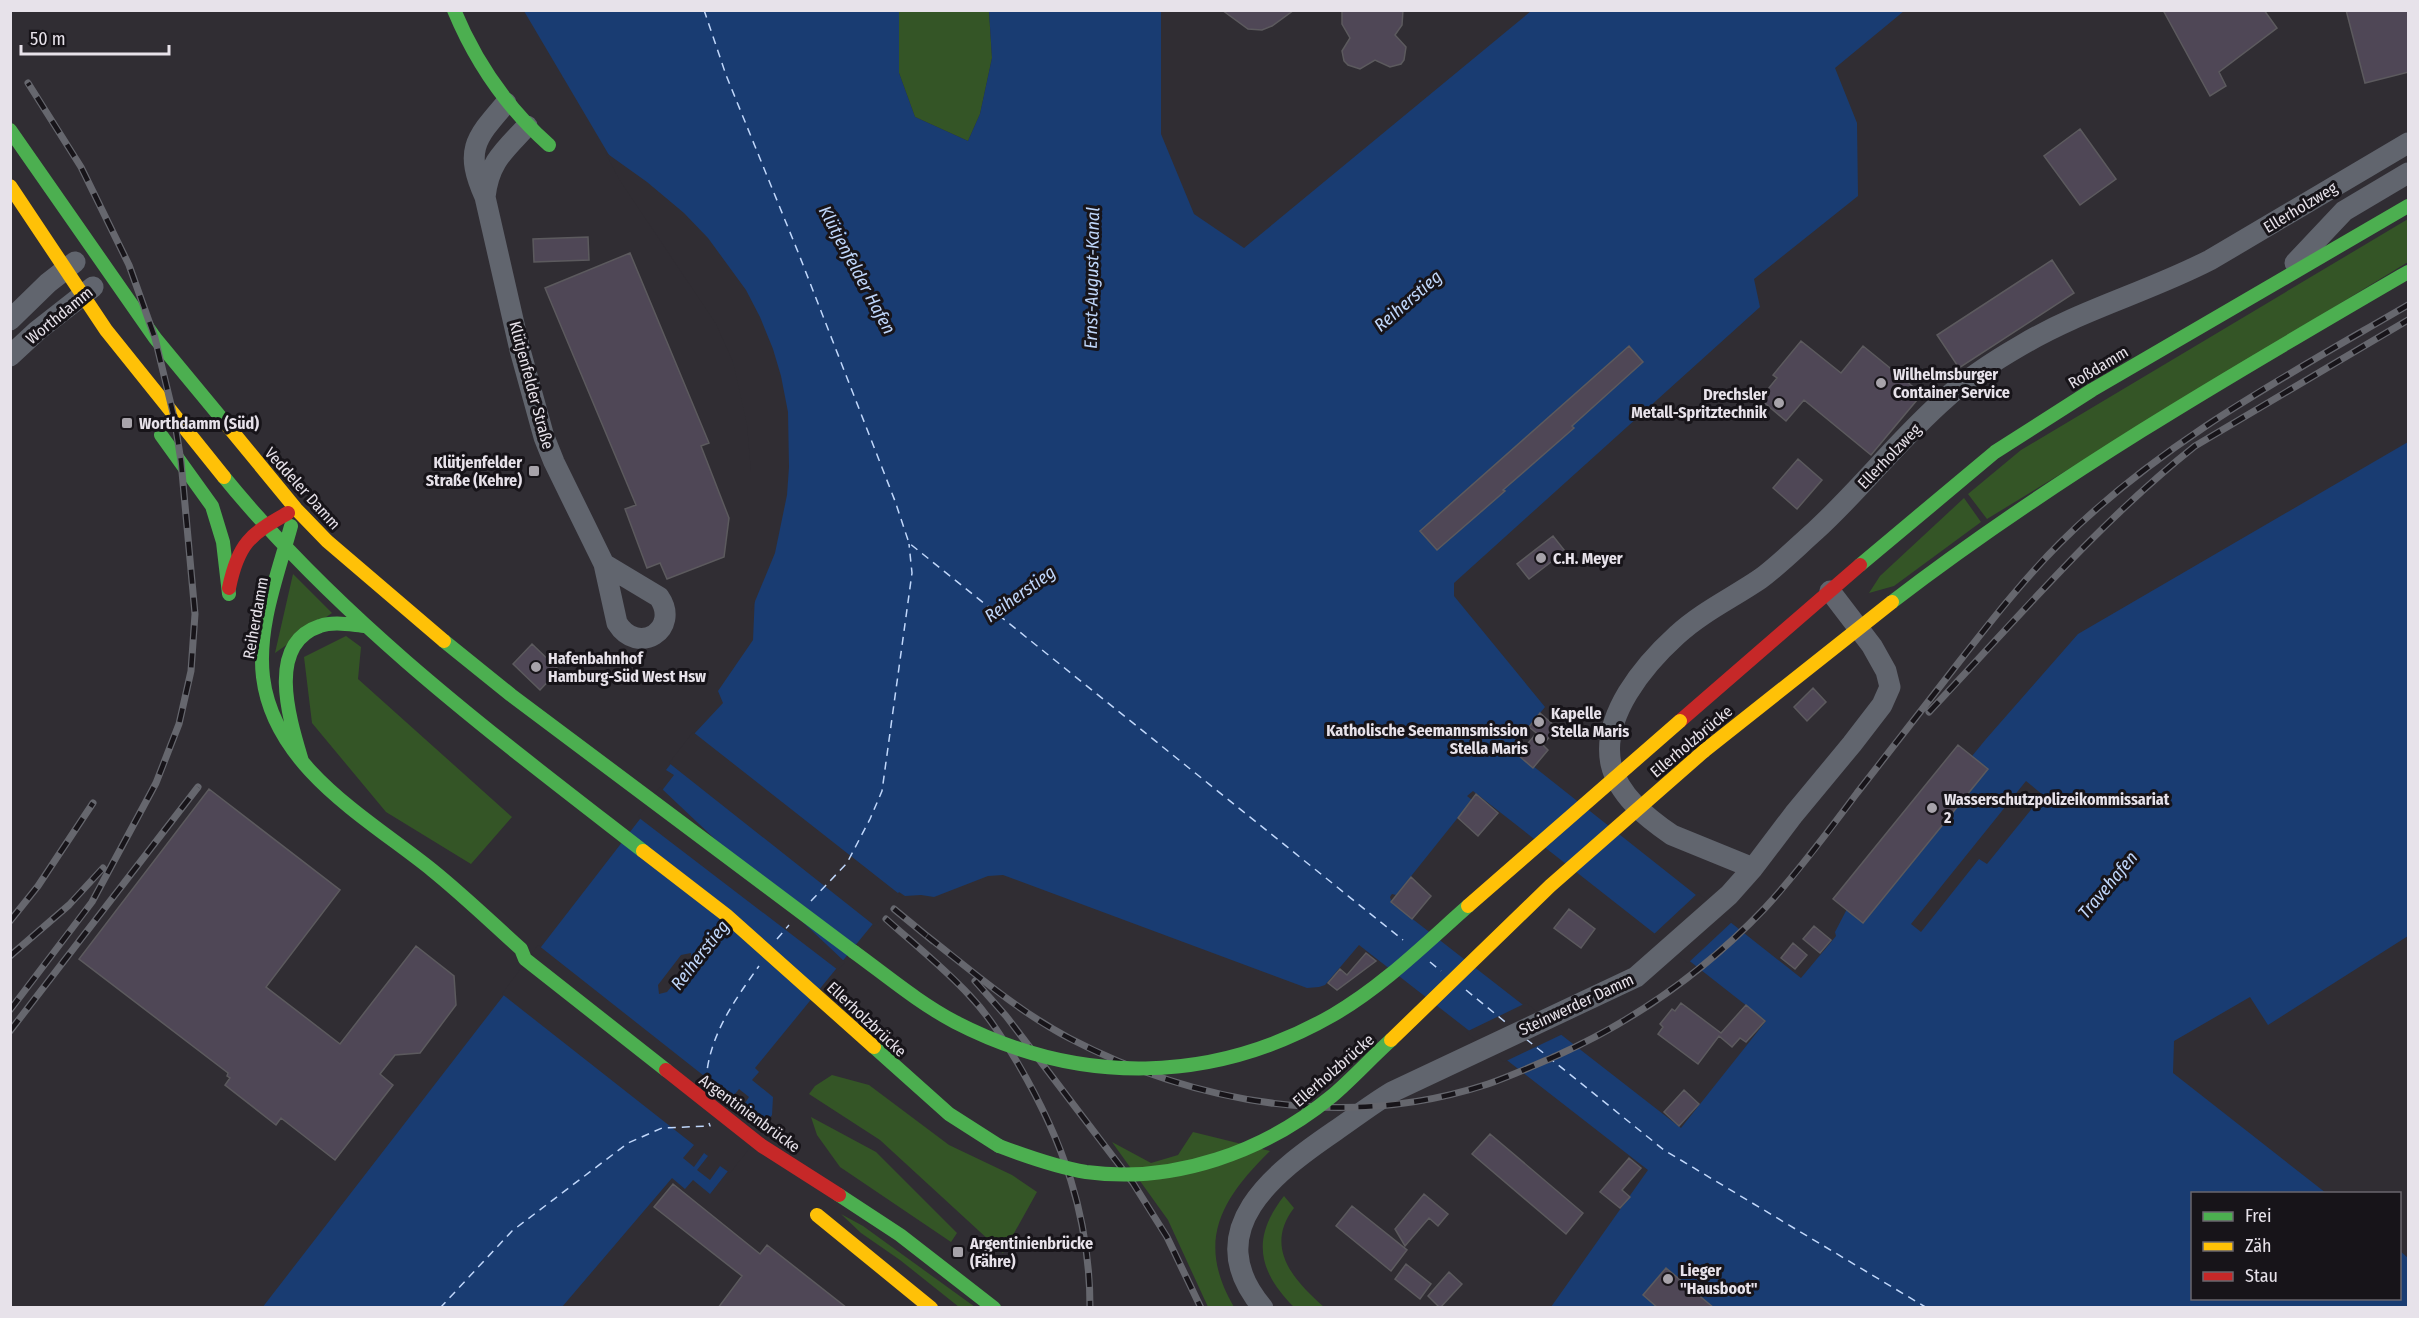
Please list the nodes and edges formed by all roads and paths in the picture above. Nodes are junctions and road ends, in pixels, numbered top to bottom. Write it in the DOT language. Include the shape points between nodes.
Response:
graph roads {
  1 [pos="454,10"];
  2 [pos="506,103"];
  3 [pos="527,126"];
  4 [pos="10,130"];
  5 [pos="2409,143"];
  6 [pos="549,145"];
  7 [pos="2409,173"];
  8 [pos="10,186"];
  9 [pos="485,196"];
  10 [pos="2409,206"];
  11 [pos="92,249"];
  12 [pos="65,269"];
  13 [pos="2409,272"];
  14 [pos="109,274"];
  15 [pos="2280,280"];
  16 [pos="82,295"];
  17 [pos="10,320"];
  18 [pos="106,330"];
  19 [pos="10,356"];
  20 [pos="128,380"];
  21 [pos="152,422"];
  22 [pos="296,509"];
  23 [pos="266,526"];
  24 [pos="286,548"];
  25 [pos="604,564"];
  26 [pos="1830,591"];
  27 [pos="366,626"];
  28 [pos="1858,627"];
  29 [pos="302,761"];
  30 [pos="647,795"];
  31 [pos="1753,868"];
  32 [pos="499,930"];
  33 [pos="817,1215"];
  34 [pos="931,1308"];
  35 [pos="994,1308"];
  36 [pos="1263,1308"];
  1 -- 2 [label="main road" via="480,65"];
  2 -- 3 [label="main road"];
  2 -- 9 [label="street, Klütjenfelder Straße" via="474,149 475,170"];
  3 -- 6 [label="main road"];
  3 -- 9 [label="street, Klütjenfelder Straße" via="492,166"];
  4 -- 11 [label="main road, Veddeler Damm"];
  5 -- 31 [label="street, Ellerholzweg" via="2210,260 2071,319 1986,368 1928,415 1794,550 1758,579 1716,604 1650,663 1614,725 1610,751 1614,772 1635,806 1660,827"];
  7 -- 15 [label="street, Ellerholzweg" via="2344,211"];
  8 -- 12 [label="main road"];
  9 -- 25 [label="street, Klütjenfelder Straße" via="544,437"];
  10 -- 15 [label="main road, Roßdamm"];
  11 -- 12 [label="street, Worthdamm"];
  11 -- 14 [label="main road, Veddeler Damm"];
  12 -- 16 [label="main road"];
  12 -- 17 [label="street, Worthdamm"];
  13 -- 28 [label="main road" via="2077,472"];
  14 -- 16 [label="street, Worthdamm"];
  14 -- 22 [label="main road, Veddeler Damm" via="155,338"];
  15 -- 26 [label="main road, Roßdamm" via="2004,446 1944,491"];
  16 -- 18 [label="main road"];
  16 -- 19 [label="street, Worthdamm"];
  18 -- 20 [label="main road"];
  18 -- 23 [label="main road"];
  21 -- 23 [label="main road, Reiherdamm" via="212,507 223,542 229,594 233,564 241,546"];
  22 -- 23 [label="main road, Reiherdamm"];
  22 -- 24 [label="main road, Reiherdamm"];
  22 -- 30 [label="main road, Veddeler Damm" via="404,609 532,712"];
  23 -- 24 [label="main road"];
  24 -- 27 [label="main road"];
  24 -- 29 [label="main road, Reiherdamm" via="268,618 263,676 267,702 278,729"];
  26 -- 28 [label="street, Steinwerder Damm"];
  26 -- 30 [label="main road, Ellerholzbrücke, bridge" via="1413,955 1360,996 1312,1027 1219,1062 1172,1070 1116,1070 1051,1060 999,1043 954,1021 906,990"];
  27 -- 28 [label="main road, Ellerholzbrücke, bridge" via="491,733 733,921 949,1114 999,1146 1041,1163 1099,1172 1142,1173 1202,1165 1240,1153 1300,1121 1332,1096 1550,886 1704,751"];
  27 -- 29 [label="main road" via="320,626 294,648 287,667 286,687"];
  28 -- 31 [label="street, Steinwerder Damm" via="1884,665 1889,693"];
  29 -- 32 [label="main road, Reiherdamm"];
  31 -- 36 [label="street, Steinwerder Damm" via="1729,895 1636,977 1392,1092 1286,1166 1253,1201 1239,1244 1241,1271"];
  32 -- 35 [label="main road, Argentinienbrücke" via="525,959 762,1146 900,1235"];
  33 -- 34 [label="main road"];
}
